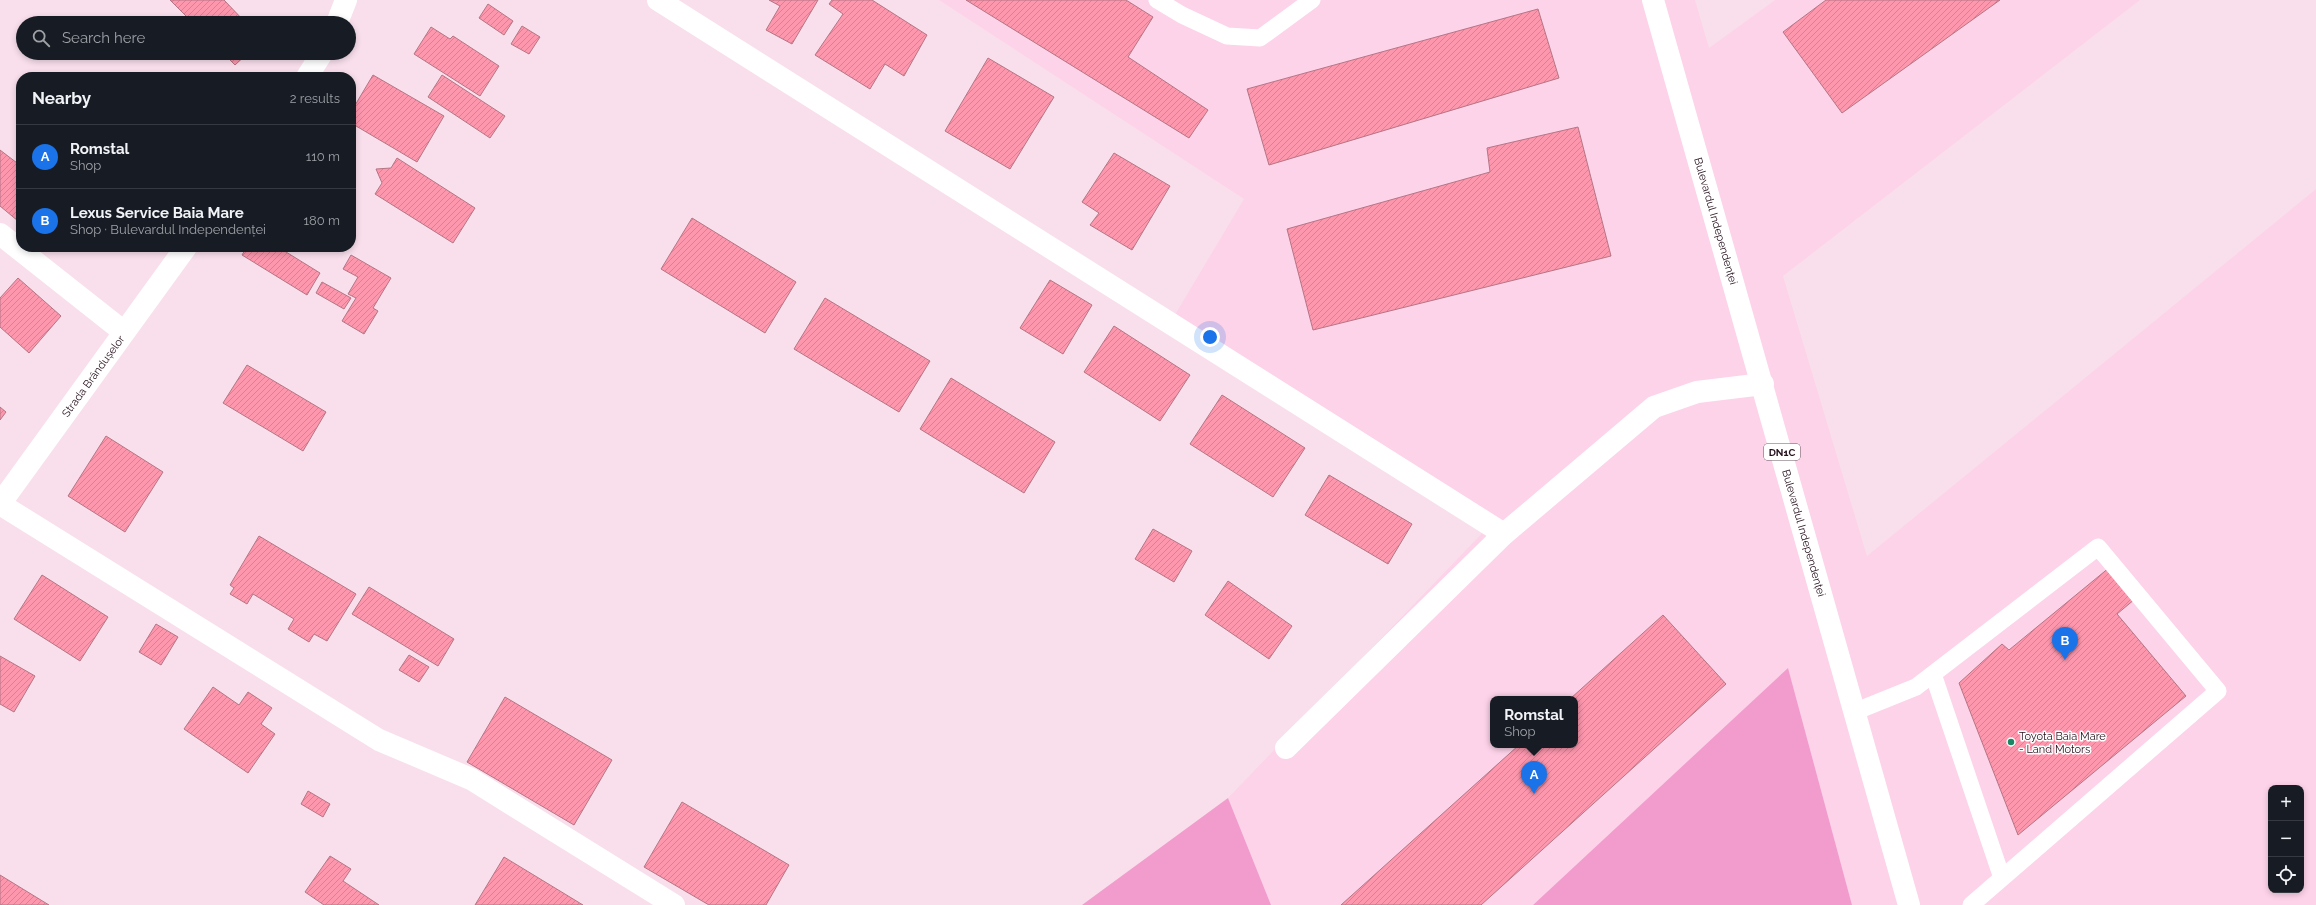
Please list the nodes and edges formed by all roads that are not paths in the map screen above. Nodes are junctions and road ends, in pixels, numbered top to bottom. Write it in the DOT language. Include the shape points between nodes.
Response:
graph roads {
  1 [pos="346,0"];
  2 [pos="658,0"];
  3 [pos="1157,0"];
  4 [pos="1312,0"];
  5 [pos="1653,0"];
  6 [pos="340,16"];
  7 [pos="318,60"];
  8 [pos="310,72"];
  9 [pos="0,234"];
  10 [pos="16,247"];
  11 [pos="23,252"];
  12 [pos="182,252"];
  13 [pos="124,332"];
  14 [pos="1763,384"];
  15 [pos="0,504"];
  16 [pos="1504,534"];
  17 [pos="1933,674"];
  18 [pos="1854,712"];
  19 [pos="1286,748"];
  20 [pos="2002,878"];
  21 [pos="674,905"];
  22 [pos="1909,905"];
  23 [pos="1971,905"];
  1 -- 6 [label="main road"];
  2 -- 16 [label="main road"];
  3 -- 4 [label="lane" via="1227,36 1260,38"];
  5 -- 14 [label="main road, Bulevardul Independenței / DN1C"];
  7 -- 8 [label="main road"];
  9 -- 10 [label="main road"];
  11 -- 13 [label="main road"];
  12 -- 13 [label="main road, Strada Brândușelor"];
  13 -- 15 [label="main road, Strada Brândușelor"];
  14 -- 16 [label="main road" via="1697,392 1654,407"];
  14 -- 18 [label="main road, Bulevardul Independenței / DN1C"];
  15 -- 21 [label="main road" via="379,740 471,779"];
  16 -- 19 [label="main road"];
  17 -- 18 [label="lane" via="1916,687"];
  17 -- 20 [label="lane"];
  17 -- 20 [label="lane" via="2098,547 2218,691"];
  18 -- 22 [label="main road, Bulevardul Independenței / DN1C"];
  20 -- 23 [label="lane"];
}
